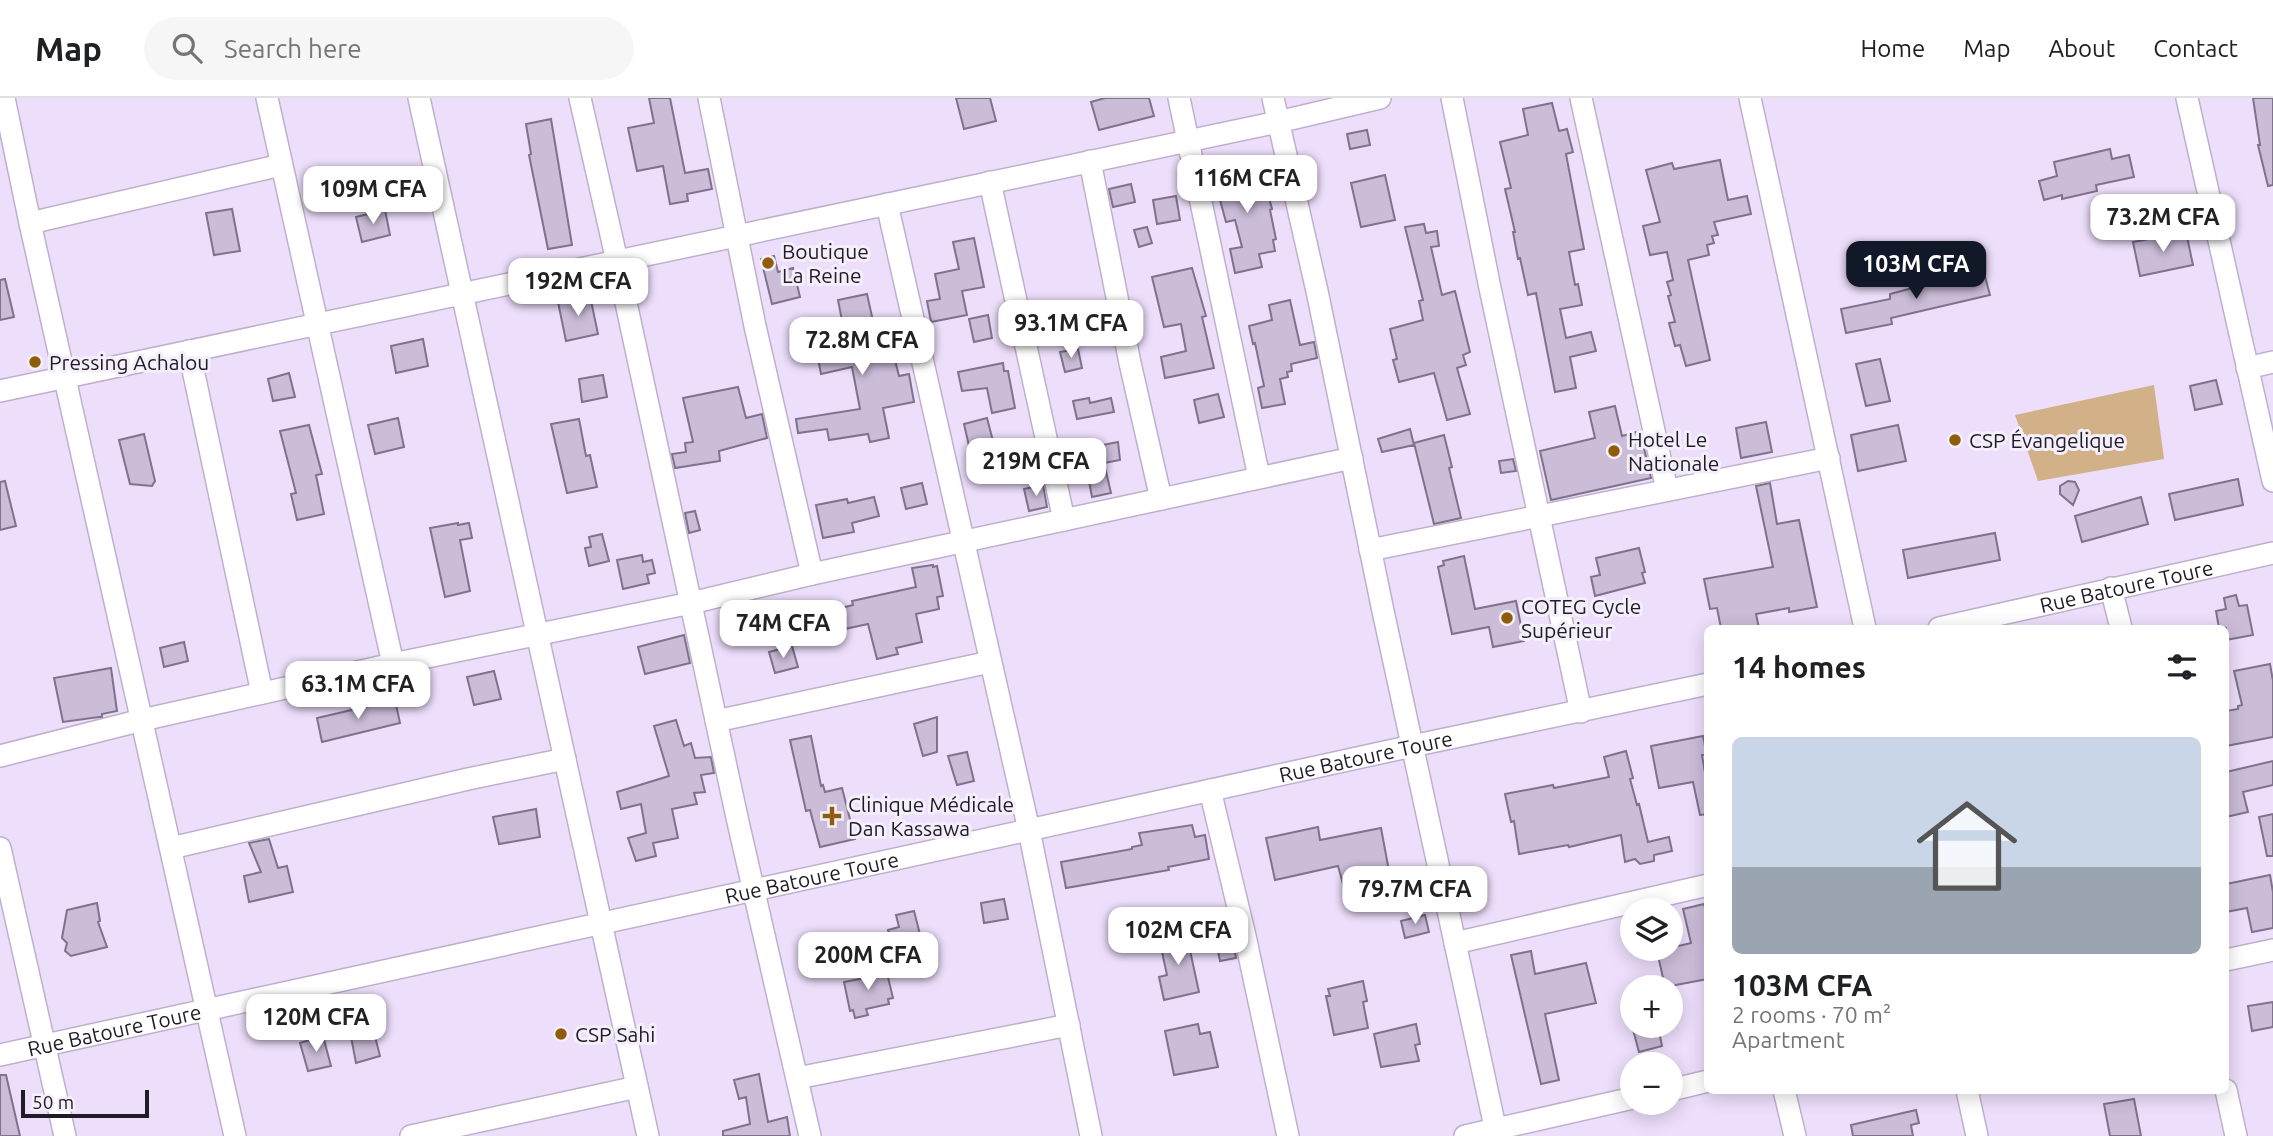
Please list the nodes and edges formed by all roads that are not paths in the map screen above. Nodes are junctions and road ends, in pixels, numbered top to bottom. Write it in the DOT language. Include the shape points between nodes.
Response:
graph roads {
  1 [pos="267,98"];
  2 [pos="419,98"];
  3 [pos="580,98"];
  4 [pos="709,98"];
  5 [pos="1179,98"];
  6 [pos="1273,98"];
  7 [pos="1380,98"];
  8 [pos="1452,98"];
  9 [pos="1581,98"];
  10 [pos="1750,98"];
  11 [pos="2187,98"];
  12 [pos="5,99"];
  13 [pos="1279,122"];
  14 [pos="1188,141"];
  15 [pos="1090,161"];
  16 [pos="281,165"];
  17 [pos="990,182"];
  18 [pos="887,204"];
  19 [pos="30,223"];
  20 [pos="736,236"];
  21 [pos="617,261"];
  22 [pos="462,293"];
  23 [pos="317,324"];
  24 [pos="189,351"];
  25 [pos="2273,362"];
  26 [pos="2247,368"];
  27 [pos="66,377"];
  28 [pos="0,391"];
  29 [pos="1352,458"];
  30 [pos="1829,458"];
  31 [pos="1259,477"];
  32 [pos="2273,481"];
  33 [pos="1667,490"];
  34 [pos="1161,499"];
  35 [pos="1539,517"];
  36 [pos="1064,520"];
  37 [pos="964,541"];
  38 [pos="1370,550"];
  39 [pos="2273,553"];
  40 [pos="812,574"];
  41 [pos="2111,588"];
  42 [pos="691,603"];
  43 [pos="1864,625"];
  44 [pos="1952,625"];
  45 [pos="2120,625"];
  46 [pos="538,635"];
  47 [pos="990,662"];
  48 [pos="393,664"];
  49 [pos="1704,685"];
  50 [pos="262,693"];
  51 [pos="1581,712"];
  52 [pos="142,720"];
  53 [pos="716,721"];
  54 [pos="1412,746"];
  55 [pos="0,756"];
  56 [pos="565,760"];
  57 [pos="1210,790"];
  58 [pos="1029,830"];
  59 [pos="0,848"];
  60 [pos="171,848"];
  61 [pos="1704,886"];
  62 [pos="754,890"];
  63 [pos="601,923"];
  64 [pos="1455,943"];
  65 [pos="2273,950"];
  66 [pos="2229,959"];
  67 [pos="206,1010"];
  68 [pos="1069,1025"];
  69 [pos="45,1045"];
  70 [pos="0,1055"];
  71 [pos="797,1078"];
  72 [pos="1704,1082"];
  73 [pos="637,1087"];
  74 [pos="1683,1087"];
  75 [pos="1785,1094"];
  76 [pos="1968,1094"];
  77 [pos="2227,1094"];
  78 [pos="1620,1101"];
  79 [pos="1496,1133"];
  80 [pos="65,1136"];
  81 [pos="235,1136"];
  82 [pos="411,1136"];
  83 [pos="648,1136"];
  84 [pos="810,1136"];
  85 [pos="1091,1136"];
  86 [pos="1288,1136"];
  87 [pos="1465,1136"];
  88 [pos="1795,1136"];
  89 [pos="1977,1136"];
  90 [pos="2236,1136"];
  1 -- 16 [label="street"];
  2 -- 22 [label="street"];
  3 -- 21 [label="street"];
  4 -- 20 [label="street"];
  5 -- 14 [label="street"];
  6 -- 13 [label="street"];
  7 -- 13 [label="street"];
  8 -- 35 [label="street"];
  9 -- 33 [label="street"];
  10 -- 30 [label="street"];
  11 -- 26 [label="street"];
  12 -- 19 [label="street"];
  13 -- 14 [label="street"];
  13 -- 29 [label="street"];
  14 -- 15 [label="street"];
  14 -- 31 [label="street"];
  15 -- 17 [label="street"];
  15 -- 34 [label="street"];
  16 -- 19 [label="street"];
  16 -- 23 [label="street"];
  17 -- 18 [label="street"];
  17 -- 36 [label="street"];
  18 -- 20 [label="street"];
  18 -- 37 [label="street"];
  19 -- 27 [label="street"];
  20 -- 21 [label="street"];
  20 -- 40 [label="street"];
  21 -- 22 [label="street"];
  21 -- 42 [label="street"];
  22 -- 23 [label="street"];
  22 -- 46 [label="street"];
  23 -- 24 [label="street"];
  23 -- 48 [label="street"];
  24 -- 27 [label="street"];
  24 -- 50 [label="street"];
  25 -- 26 [label="street"];
  26 -- 32 [label="street"];
  27 -- 28 [label="street"];
  27 -- 52 [label="street"];
  29 -- 31 [label="street"];
  29 -- 38 [label="street"];
  30 -- 33 [label="street"];
  30 -- 43 [label="street"];
  31 -- 34 [label="street"];
  33 -- 35 [label="street"];
  34 -- 36 [label="street"];
  35 -- 38 [label="street"];
  35 -- 51 [label="street"];
  36 -- 37 [label="street"];
  37 -- 40 [label="street"];
  37 -- 47 [label="street"];
  38 -- 54 [label="street"];
  39 -- 41 [label="street, Rue Batoure Toure"];
  40 -- 42 [label="street"];
  41 -- 44 [label="street, Rue Batoure Toure"];
  41 -- 45 [label="street"];
  42 -- 46 [label="street"];
  42 -- 53 [label="street"];
  46 -- 48 [label="street"];
  46 -- 56 [label="street"];
  47 -- 53 [label="street"];
  47 -- 58 [label="street"];
  48 -- 50 [label="street"];
  49 -- 51 [label="street, Rue Batoure Toure"];
  50 -- 52 [label="street"];
  51 -- 54 [label="street, Rue Batoure Toure"];
  52 -- 55 [label="street"];
  52 -- 60 [label="street"];
  53 -- 62 [label="street"];
  54 -- 57 [label="street, Rue Batoure Toure"];
  54 -- 64 [label="street"];
  56 -- 60 [label="street"];
  56 -- 63 [label="street"];
  57 -- 58 [label="street, Rue Batoure Toure"];
  57 -- 86 [label="street"];
  58 -- 62 [label="street, Rue Batoure Toure"];
  58 -- 68 [label="street"];
  59 -- 69 [label="street"];
  60 -- 67 [label="street"];
  61 -- 64 [label="street"];
  62 -- 63 [label="street, Rue Batoure Toure"];
  62 -- 71 [label="street"];
  63 -- 67 [label="street, Rue Batoure Toure"];
  63 -- 73 [label="street"];
  64 -- 79 [label="street"];
  65 -- 66 [label="street"];
  67 -- 69 [label="street, Rue Batoure Toure"];
  67 -- 81 [label="street"];
  68 -- 71 [label="street"];
  68 -- 85 [label="street"];
  69 -- 70 [label="street, Rue Batoure Toure"];
  69 -- 80 [label="street"];
  71 -- 84 [label="street"];
  72 -- 74 [label="street"];
  73 -- 82 [label="street"];
  73 -- 83 [label="street"];
  75 -- 88 [label="street"];
  76 -- 89 [label="street"];
  77 -- 90 [label="street"];
  78 -- 79 [label="street"];
  79 -- 87 [label="street"];
}
